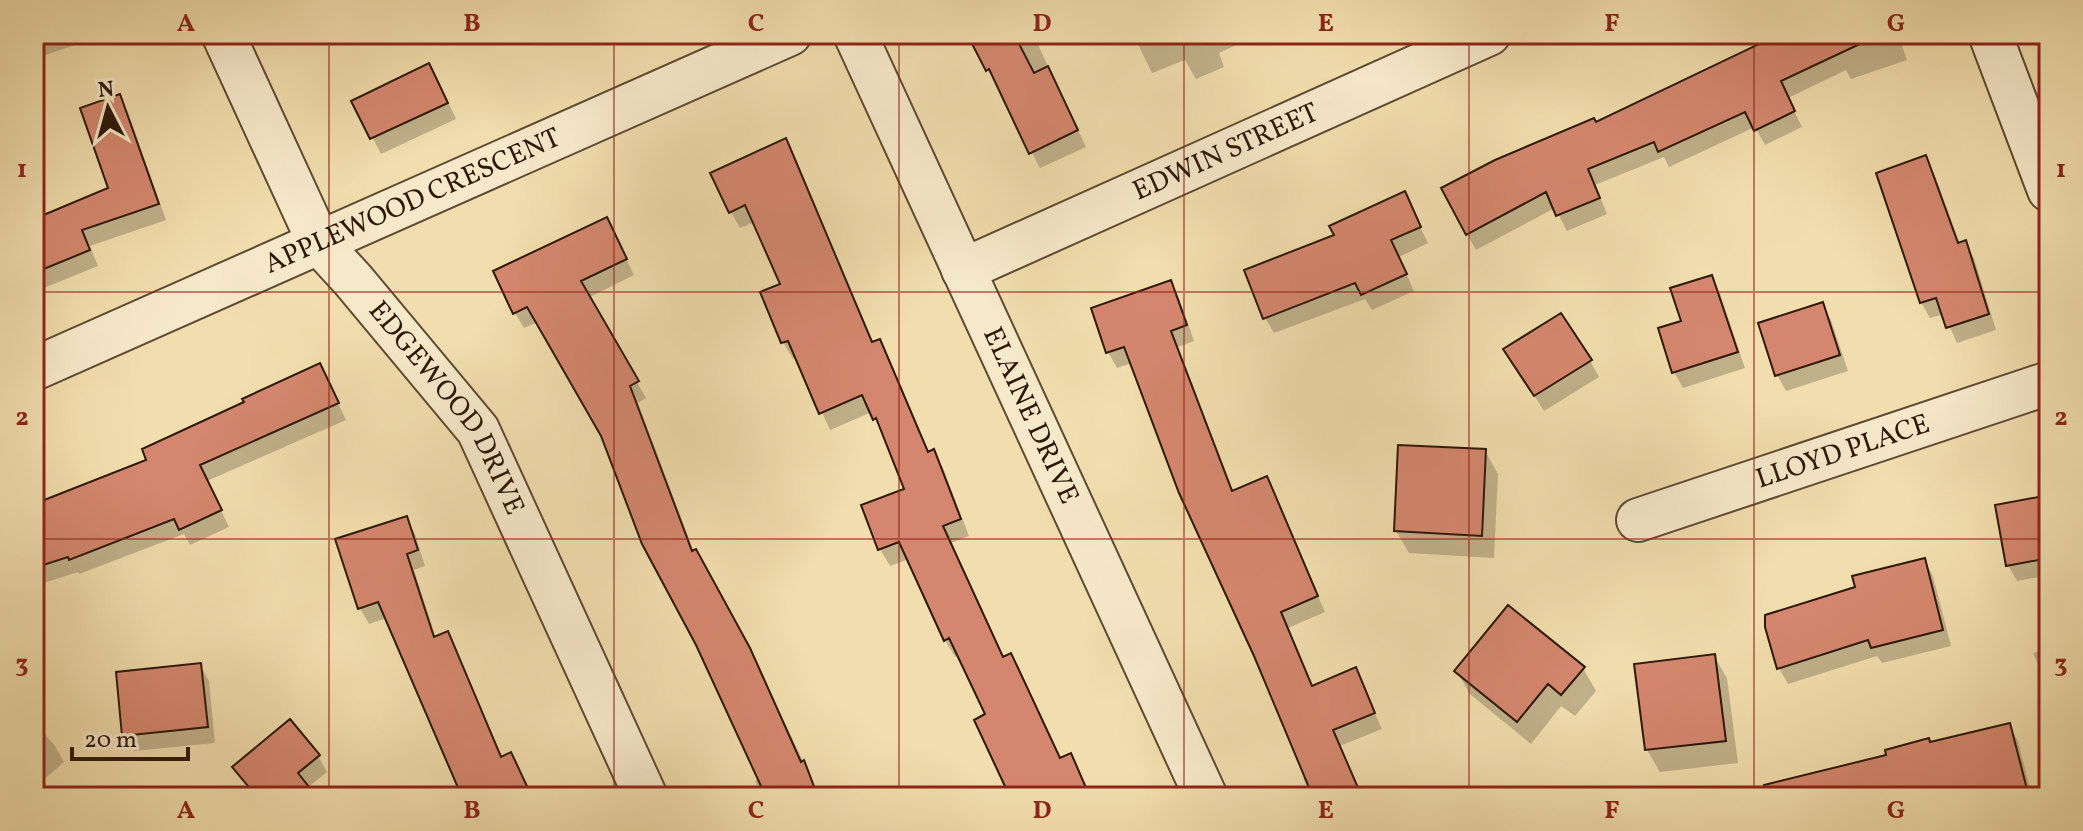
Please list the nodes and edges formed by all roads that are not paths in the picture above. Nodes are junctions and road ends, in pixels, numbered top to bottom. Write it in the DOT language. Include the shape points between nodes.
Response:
graph roads {
  1 [pos="223,34"];
  2 [pos="790,34"];
  3 [pos="855,34"];
  4 [pos="1489,34"];
  5 [pos="1990,34"];
  6 [pos="2049,190"];
  7 [pos="319,243"];
  8 [pos="963,270"];
  9 [pos="34,369"];
  10 [pos="2049,383"];
  11 [pos="1638,520"];
  12 [pos="646,797"];
  13 [pos="1206,797"];
  1 -- 7 [label="street, EDGEWOOD DRIVE"];
  2 -- 7 [label="street, APPLEWOOD CRESCENT"];
  3 -- 8 [label="street, ELAINE DRIVE"];
  4 -- 8 [label="street, EDWIN STREET"];
  5 -- 6 [label="street"];
  7 -- 9 [label="street, APPLEWOOD CRESCENT"];
  7 -- 12 [label="street, EDGEWOOD DRIVE" via="478,430"];
  8 -- 13 [label="street, ELAINE DRIVE"];
  10 -- 11 [label="street, LLOYD PLACE"];
}
